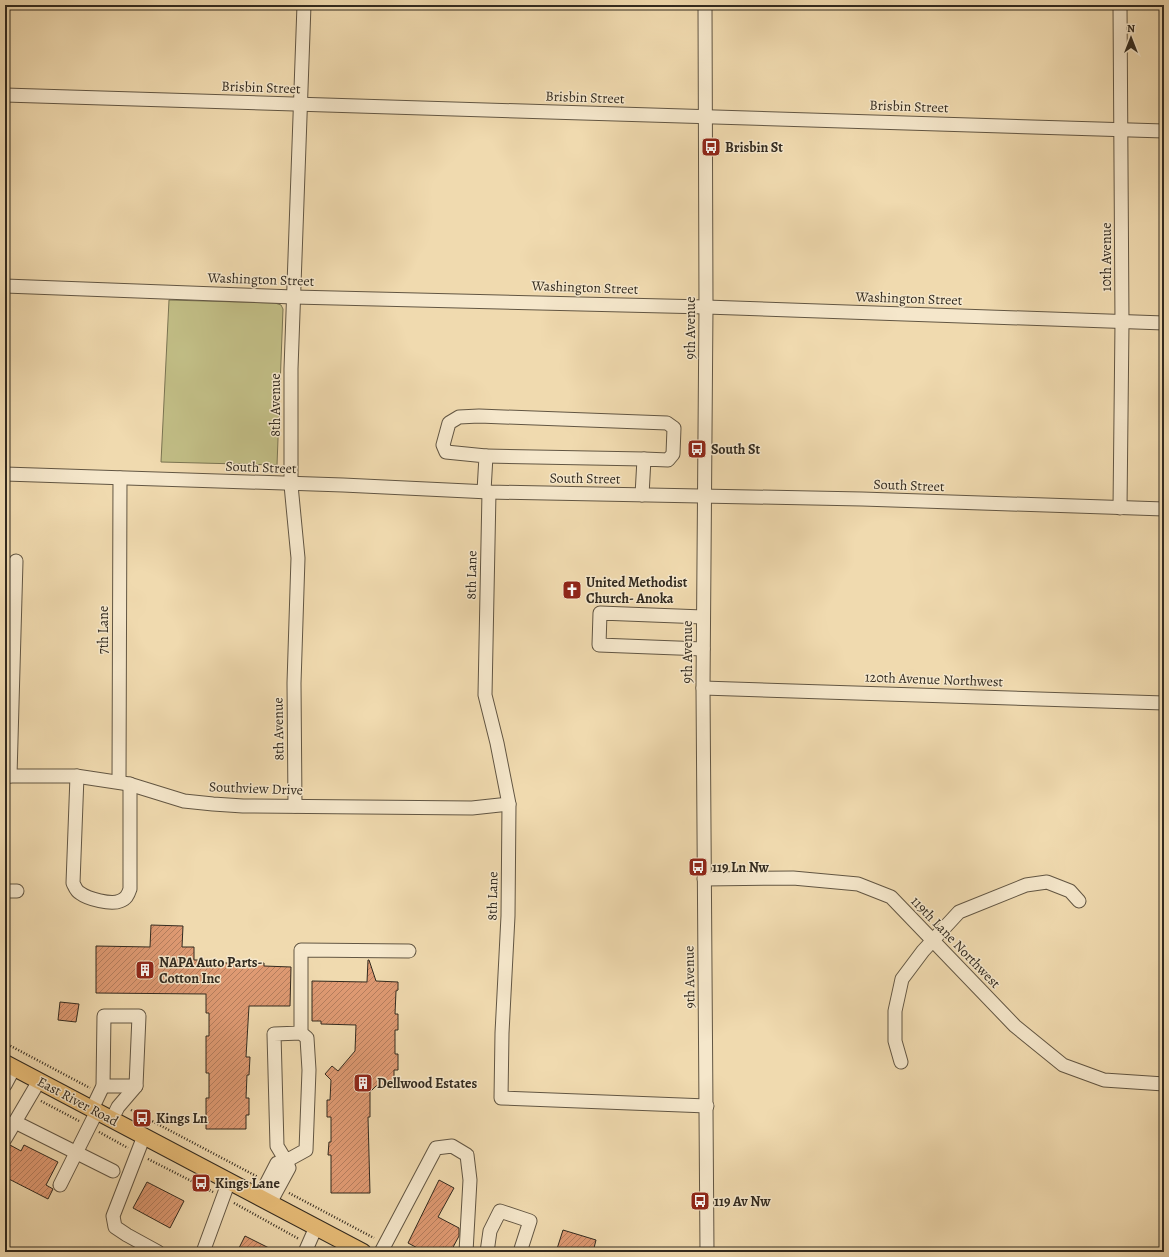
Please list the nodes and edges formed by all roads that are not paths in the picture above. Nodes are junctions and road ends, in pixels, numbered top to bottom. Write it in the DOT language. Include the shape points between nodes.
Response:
graph roads {
  1 [pos="304,5"];
  2 [pos="705,5"];
  3 [pos="1120,5"];
  4 [pos="5,95"];
  5 [pos="299,104"];
  6 [pos="705,117"];
  7 [pos="1121,130"];
  8 [pos="1164,131"];
  9 [pos="5,286"];
  10 [pos="294,297"];
  11 [pos="706,307"];
  12 [pos="1122,323"];
  13 [pos="1164,323"];
  14 [pos="486,456"];
  15 [pos="644,459"];
  16 [pos="5,474"];
  17 [pos="120,478"];
  18 [pos="291,484"];
  19 [pos="486,492"];
  20 [pos="642,495"];
  21 [pos="704,496"];
  22 [pos="1120,508"];
  23 [pos="1164,509"];
  24 [pos="16,561"];
  25 [pos="10,598"];
  26 [pos="703,617"];
  27 [pos="703,649"];
  28 [pos="703,688"];
  29 [pos="1164,703"];
  30 [pos="8,706"];
  31 [pos="7,776"];
  32 [pos="77,776"];
  33 [pos="125,783"];
  34 [pos="509,804"];
  35 [pos="296,806"];
  36 [pos="704,879"];
  37 [pos="1079,901"];
  38 [pos="933,941"];
  39 [pos="409,951"];
  40 [pos="301,1033"];
  41 [pos="901,1062"];
  42 [pos="10,1065"];
  43 [pos="39,1081"];
  44 [pos="1164,1084"];
  45 [pos="5,1085"];
  46 [pos="136,1086"];
  47 [pos="101,1090"];
  48 [pos="707,1106"];
  49 [pos="94,1110"];
  50 [pos="112,1119"];
  51 [pos="15,1122"];
  52 [pos="144,1136"];
  53 [pos="5,1139"];
  54 [pos="76,1152"];
  55 [pos="286,1160"];
  56 [pos="113,1171"];
  57 [pos="229,1182"];
  58 [pos="60,1185"];
  59 [pos="265,1201"];
  60 [pos="316,1227"];
  61 [pos="307,1248"];
  62 [pos="383,1248"];
  63 [pos="158,1252"];
  64 [pos="202,1252"];
  65 [pos="362,1252"];
  66 [pos="466,1252"];
  67 [pos="487,1252"];
  68 [pos="520,1252"];
  69 [pos="708,1252"];
  1 -- 5 [label="street, 8th Avenue"];
  2 -- 6 [label="street, 9th Avenue"];
  3 -- 7 [label="street, 10th Avenue"];
  4 -- 5 [label="street, Brisbin Street"];
  5 -- 6 [label="street, Brisbin Street"];
  5 -- 10 [label="street, 8th Avenue"];
  6 -- 7 [label="street, Brisbin Street"];
  6 -- 11 [label="street, 9th Avenue"];
  7 -- 8 [label="street, Brisbin Street"];
  7 -- 12 [label="street, 10th Avenue"];
  9 -- 10 [label="street, Washington Street"];
  10 -- 11 [label="street, Washington Street"];
  10 -- 18 [label="street, 8th Avenue"];
  11 -- 12 [label="street, Washington Street"];
  11 -- 21 [label="street, 9th Avenue"];
  12 -- 13 [label="street, Washington Street"];
  12 -- 22 [label="street, 10th Avenue"];
  14 -- 15 [label="street"];
  14 -- 15 [label="street" via="446,452 443,445 449,423 459,418 479,416 667,423 674,428 673,454 668,460"];
  14 -- 19 [label="street, 8th Lane"];
  15 -- 20 [label="street"];
  16 -- 17 [label="street, South Street"];
  17 -- 18 [label="street, South Street"];
  17 -- 33 [label="street, 7th Lane"];
  18 -- 19 [label="street, South Street"];
  18 -- 35 [label="street, 8th Avenue" via="298,558 294,683"];
  19 -- 20 [label="street, South Street"];
  19 -- 34 [label="street, 8th Lane" via="485,695"];
  20 -- 21 [label="street, South Street"];
  21 -- 22 [label="street, South Street"];
  21 -- 26 [label="street, 9th Avenue"];
  22 -- 23 [label="street, South Street"];
  24 -- 25 [label="street"];
  25 -- 30 [label="street"];
  26 -- 27 [label="street, 9th Avenue"];
  26 -- 27 [label="street" via="600,613 598,645"];
  27 -- 28 [label="street, 9th Avenue"];
  28 -- 29 [label="street, 120th Avenue Northwest"];
  28 -- 36 [label="street, 9th Avenue"];
  30 -- 31 [label="street"];
  31 -- 32 [label="street, Southview Drive"];
  32 -- 33 [label="street, Southview Drive"];
  32 -- 33 [label="street, 7th Lane" via="73,883 79,893 113,903 127,897 130,889"];
  33 -- 35 [label="street, Southview Drive" via="192,802 243,806"];
  34 -- 35 [label="street, Southview Drive" via="472,808"];
  34 -- 48 [label="street, 8th Lane" via="508,916 501,1098"];
  36 -- 38 [label="street, 119th Lane Northwest" via="793,878 858,884 891,897"];
  36 -- 48 [label="street, 9th Avenue"];
  37 -- 38 [label="street" via="1070,891 1047,882 1026,885 960,912"];
  38 -- 41 [label="street" via="902,979 895,1011 895,1041"];
  38 -- 44 [label="street, 119th Lane Northwest" via="1015,1026 1063,1065 1104,1080"];
  39 -- 40 [label="street" via="301,950"];
  40 -- 55 [label="street" via="307,1038 309,1070 306,1150"];
  40 -- 55 [label="street" via="274,1034 277,1146"];
  42 -- 43 [label="main road, East River Road"];
  42 -- 45 [label="street"];
  43 -- 49 [label="main road, East River Road"];
  43 -- 51 [label="street"];
  46 -- 47 [label="street"];
  46 -- 47 [label="street" via="139,1016 104,1016"];
  46 -- 50 [label="street"];
  47 -- 49 [label="street"];
  48 -- 69 [label="street, 9th Avenue"];
  49 -- 50 [label="main road, East River Road"];
  49 -- 54 [label="street"];
  50 -- 52 [label="main road, East River Road"];
  51 -- 53 [label="street"];
  51 -- 54 [label="street"];
  52 -- 57 [label="main road, East River Road"];
  52 -- 63 [label="street" via="112,1216 115,1226"];
  54 -- 56 [label="street"];
  54 -- 58 [label="street"];
  55 -- 59 [label="street" via="288,1168 273,1185"];
  57 -- 59 [label="main road, East River Road"];
  57 -- 64 [label="street"];
  59 -- 60 [label="main road, East River Road"];
  60 -- 61 [label="street"];
  60 -- 65 [label="main road, East River Road"];
  62 -- 66 [label="street" via="436,1148 452,1146 467,1155 470,1180"];
  67 -- 68 [label="street" via="490,1230 500,1211 530,1221"];
}
